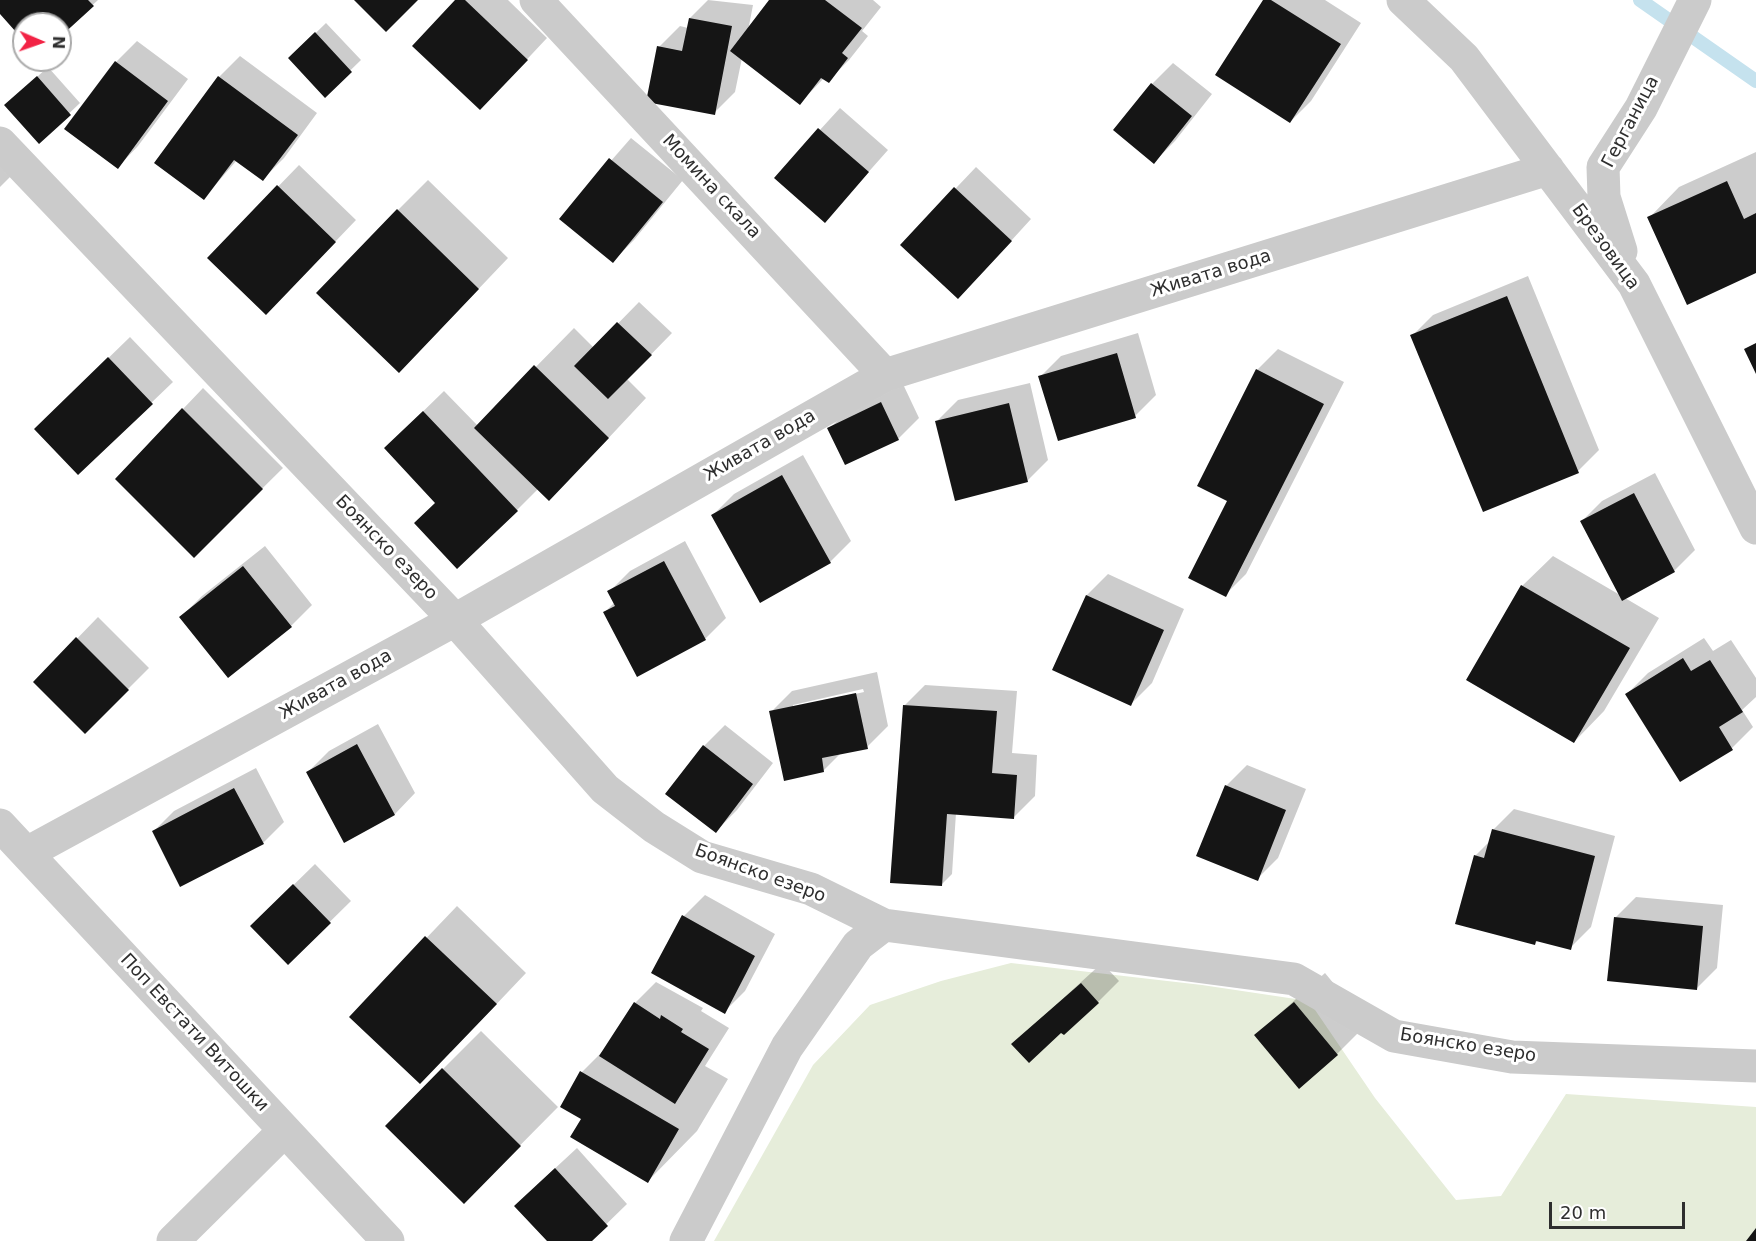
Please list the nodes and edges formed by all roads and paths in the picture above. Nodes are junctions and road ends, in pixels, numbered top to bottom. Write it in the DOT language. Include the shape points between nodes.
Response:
graph roads {
  1 [pos="536,0"];
  2 [pos="1402,0"];
  3 [pos="1695,0"];
  4 [pos="0,143"];
  5 [pos="1548,170"];
  6 [pos="1634,284"];
  7 [pos="885,375"];
  8 [pos="1756,528"];
  9 [pos="455,620"];
  10 [pos="0,825"];
  11 [pos="27,853"];
  12 [pos="884,925"];
  13 [pos="1756,1066"];
  14 [pos="284,1131"];
  15 [pos="173,1241"];
  16 [pos="388,1241"];
  17 [pos="686,1241"];
  1 -- 7 [label="street, Момина скала"];
  2 -- 5 [label="street, Брезовица" via="1464,58"];
  3 -- 6 [label="street, Герганица" via="1641,108 1603,167 1611,227"];
  4 -- 9 [label="street, Боянско езеро"];
  5 -- 6 [label="street, Брезовица"];
  5 -- 7 [label="street, Живата вода"];
  6 -- 8 [label="street, Брезовица"];
  7 -- 9 [label="street, Живата вода"];
  9 -- 11 [label="street, Живата вода"];
  9 -- 12 [label="street, Боянско езеро" via="605,789 654,827 702,857 811,889"];
  10 -- 11 [label="street, Поп Евстати Витошки"];
  11 -- 14 [label="street, Поп Евстати Витошки"];
  12 -- 13 [label="street, Боянско езеро" via="1294,980 1394,1036 1512,1057"];
  12 -- 17 [label="street" via="858,945 787,1047"];
  14 -- 15 [label="street"];
  14 -- 16 [label="street, Поп Евстати Витошки"];
}
